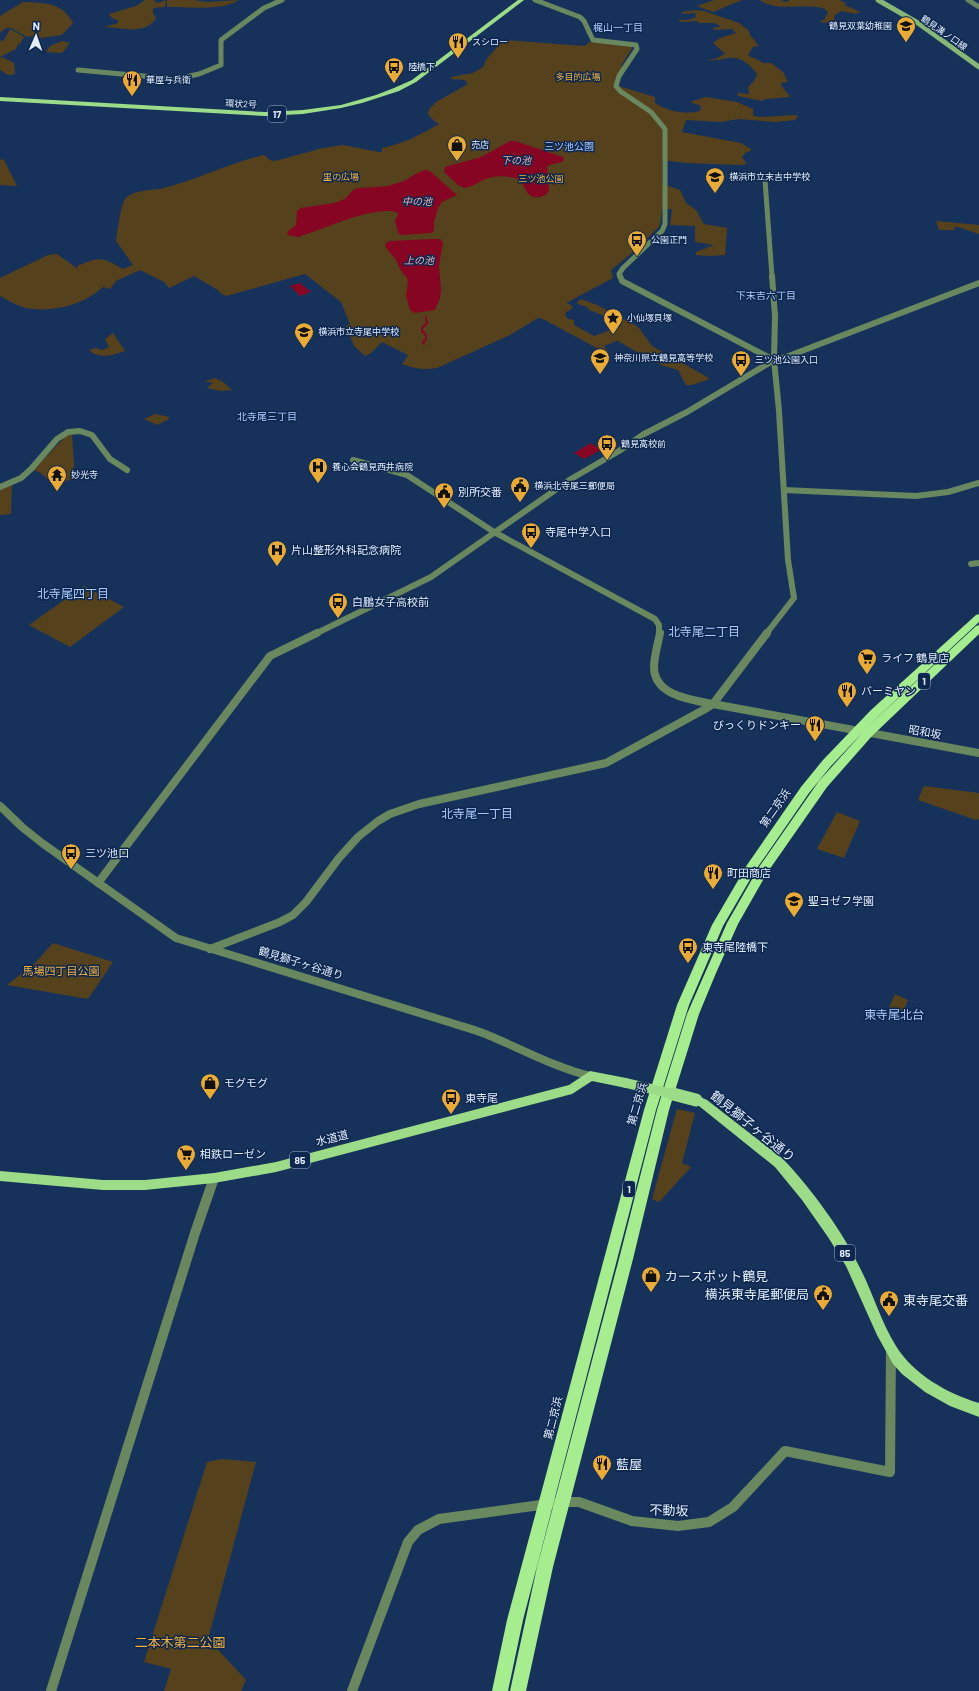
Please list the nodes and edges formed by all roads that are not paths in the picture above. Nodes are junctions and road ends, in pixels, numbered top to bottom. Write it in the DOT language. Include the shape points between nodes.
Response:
graph roads {
  1 [pos="282,0"];
  2 [pos="514,0"];
  3 [pos="521,0"];
  4 [pos="535,0"];
  5 [pos="878,0"];
  6 [pos="968,0"];
  7 [pos="979,7"];
  8 [pos="979,67"];
  9 [pos="78,70"];
  10 [pos="0,95"];
  11 [pos="0,99"];
  12 [pos="765,180"];
  13 [pos="979,283"];
  14 [pos="774,360"];
  15 [pos="353,460"];
  16 [pos="127,470"];
  17 [pos="979,483"];
  18 [pos="0,486"];
  19 [pos="784,490"];
  20 [pos="494,532"];
  21 [pos="979,563"];
  22 [pos="971,564"];
  23 [pos="979,617"];
  24 [pos="979,628"];
  25 [pos="713,704"];
  26 [pos="862,732"];
  27 [pos="979,753"];
  28 [pos="0,806"];
  29 [pos="98,883"];
  30 [pos="210,949"];
  31 [pos="590,1076"];
  32 [pos="0,1176"];
  33 [pos="214,1178"];
  34 [pos="891,1349"];
  35 [pos="979,1410"];
  36 [pos="562,1502"];
  37 [pos="545,1505"];
  38 [pos="51,1691"];
  39 [pos="352,1691"];
  40 [pos="500,1691"];
  41 [pos="518,1691"];
  1 -- 9 [label="street" via="264,8 221,40 220,65 199,74 176,79"];
  2 -- 10 [label="main road, 環状2号 / 17" via="411,78 377,94 333,106 291,111 247,111"];
  3 -- 11 [label="main road, 環状2号 / 17" via="414,81 376,97 338,107 265,114"];
  4 -- 14 [label="street" via="580,17 593,40 636,45 637,49 619,76 616,86 655,115 665,129 665,224 662,231 623,268 619,274 622,281"];
  5 -- 8 [label="main road, 鶴見溝ノ口線" via="918,24"];
  6 -- 7 [label="street"];
  12 -- 14 [label="street" via="774,316"];
  13 -- 14 [label="street" via="786,358"];
  14 -- 19 [label="street"];
  14 -- 20 [label="street" via="687,412 644,434 571,479"];
  15 -- 20 [label="street, 昭和坂" via="407,476"];
  16 -- 18 [label="street" via="110,459 92,434 68,432 57,439 21,478"];
  17 -- 19 [label="street" via="948,492 916,496"];
  19 -- 25 [label="street" via="788,560 794,598"];
  20 -- 25 [label="street, 昭和坂" via="655,619 660,629 654,671 657,680 673,694"];
  20 -- 29 [label="street" via="431,577 270,656"];
  21 -- 22 [label="street"];
  23 -- 26 [label="highway, 第二京浜 / 1"];
  24 -- 26 [label="highway, 第二京浜 / 1" via="913,692"];
  25 -- 26 [label="street, 昭和坂"];
  25 -- 30 [label="street" via="606,764 419,804 383,817 354,840 306,903 295,913 277,923"];
  26 -- 27 [label="street, 昭和坂"];
  26 -- 36 [label="highway, 第二京浜 / 1" via="807,805 763,870 733,923 696,1007 659,1124"];
  26 -- 37 [label="highway, 第二京浜 / 1" via="804,790 751,868 718,925 683,1004 650,1110"];
  28 -- 29 [label="street, 鶴見獅子ヶ谷通り" via="42,843"];
  29 -- 30 [label="street, 鶴見獅子ヶ谷通り" via="176,938"];
  30 -- 31 [label="street, 鶴見獅子ヶ谷通り" via="490,1036 542,1060"];
  31 -- 33 [label="main road, 水道道 / 85" via="572,1089 276,1167"];
  31 -- 34 [label="main road, 鶴見獅子ヶ谷通り / 85, bridge" via="703,1103 773,1158 787,1171 843,1250 856,1272"];
  32 -- 33 [label="main road, 水道道 / 85" via="103,1185 145,1185"];
  33 -- 38 [label="street"];
  34 -- 35 [label="main road, 鶴見獅子ヶ谷通り / 85" via="897,1360 923,1382 961,1405"];
  34 -- 36 [label="street, 不動坂" via="890,1472 785,1451 733,1507 709,1522 692,1525 632,1521 579,1502"];
  36 -- 37 [label="street"];
  36 -- 41 [label="highway, 第二京浜 / 1"];
  37 -- 39 [label="street" via="439,1519 418,1530 408,1542"];
  37 -- 40 [label="highway, 第二京浜 / 1" via="515,1620"];
}
